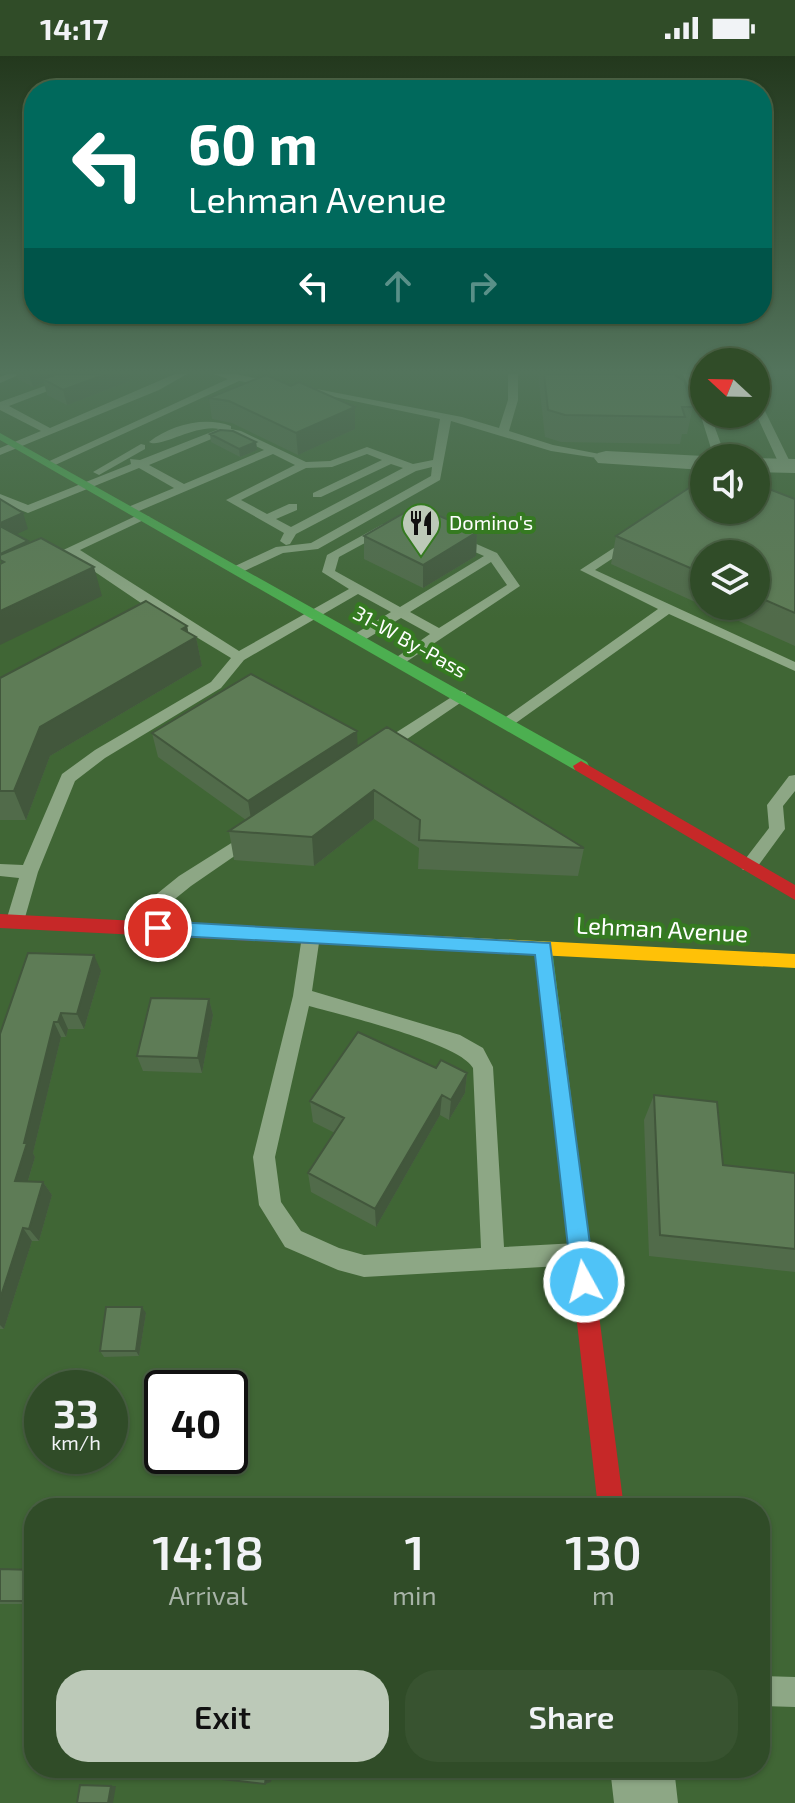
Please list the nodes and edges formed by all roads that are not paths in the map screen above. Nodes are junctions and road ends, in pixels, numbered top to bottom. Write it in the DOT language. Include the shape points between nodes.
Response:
graph roads {
  1 [pos="124,455"];
  2 [pos="26,456"];
  3 [pos="68,456"];
  4 [pos="125,456"];
  5 [pos="164,456"];
  6 [pos="262,456"];
  7 [pos="282,456"];
  8 [pos="353,456"];
  9 [pos="379,456"];
  10 [pos="440,456"];
  11 [pos="592,456"];
  12 [pos="384,458"];
  13 [pos="606,458"];
  14 [pos="439,462"];
  15 [pos="690,462"];
  16 [pos="49,464"];
  17 [pos="141,465"];
  18 [pos="304,465"];
  19 [pos="770,465"];
  20 [pos="791,466"];
  21 [pos="412,468"];
  22 [pos="85,484"];
  23 [pos="184,489"];
  24 [pos="311,492"];
  25 [pos="0,498"];
  26 [pos="280,501"];
  27 [pos="293,507"];
  28 [pos="138,514"];
  29 [pos="262,516"];
  30 [pos="393,522"];
  31 [pos="650,529"];
  32 [pos="291,532"];
  33 [pos="443,533"];
  34 [pos="314,546"];
  35 [pos="71,550"];
  36 [pos="280,550"];
  37 [pos="333,555"];
  38 [pos="56,556"];
  39 [pos="493,556"];
  40 [pos="238,570"];
  41 [pos="358,589"];
  42 [pos="150,603"];
  43 [pos="668,608"];
  44 [pos="400,612"];
  45 [pos="315,614"];
  46 [pos="123,617"];
  47 [pos="440,634"];
  48 [pos="358,638"];
  49 [pos="239,657"];
  50 [pos="398,661"];
  51 [pos="795,667"];
  52 [pos="461,696"];
  53 [pos="508,722"];
  54 [pos="369,758"];
  55 [pos="795,780"];
  56 [pos="264,828"];
  57 [pos="749,866"];
  58 [pos="0,870"];
  59 [pos="29,872"];
  60 [pos="795,893"];
  61 [pos="8,921"];
  62 [pos="127,927"];
  63 [pos="311,936"];
  64 [pos="543,948"];
  65 [pos="795,961"];
  66 [pos="302,996"];
  67 [pos="580,1254"];
  68 [pos="493,1259"];
  69 [pos="610,1498"];
  70 [pos="770,1691"];
  71 [pos="795,1692"];
  72 [pos="643,1778"];
  73 [pos="646,1803"];
  1 -- 22 [label="lane"];
  2 -- 16 [label="main road, 31-W By-Pass"];
  3 -- 16 [label="lane"];
  4 -- 17 [label="lane"];
  5 -- 17 [label="lane"];
  6 -- 23 [label="lane"];
  7 -- 18 [label="lane"];
  8 -- 18 [label="lane" via="332,464"];
  9 -- 12 [label="lane"];
  10 -- 14 [label="lane"];
  11 -- 13 [label="lane"];
  12 -- 21 [label="lane"];
  12 -- 24 [label="lane"];
  13 -- 15 [label="street"];
  14 -- 21 [label="lane"];
  14 -- 34 [label="lane" via="436,478"];
  16 -- 22 [label="main road, 31-W By-Pass"];
  17 -- 22 [label="lane"];
  17 -- 23 [label="lane"];
  18 -- 29 [label="lane" via="232,500"];
  19 -- 20 [label="street"];
  21 -- 32 [label="lane"];
  22 -- 25 [label="lane" via="28,509"];
  22 -- 28 [label="main road, 31-W By-Pass"];
  23 -- 28 [label="lane"];
  26 -- 29 [label="lane"];
  27 -- 29 [label="lane"];
  28 -- 35 [label="lane"];
  28 -- 40 [label="main road, 31-W By-Pass"];
  29 -- 32 [label="lane"];
  30 -- 37 [label="lane"];
  31 -- 43 [label="lane" via="586,570"];
  32 -- 36 [label="lane"];
  33 -- 39 [label="lane"];
  34 -- 36 [label="lane"];
  34 -- 37 [label="lane"];
  35 -- 38 [label="lane"];
  35 -- 42 [label="lane"];
  36 -- 40 [label="lane"];
  37 -- 41 [label="lane" via="328,572"];
  39 -- 44 [label="lane"];
  39 -- 47 [label="lane" via="514,586"];
  40 -- 45 [label="main road, 31-W By-Pass"];
  41 -- 44 [label="lane"];
  41 -- 45 [label="lane"];
  42 -- 46 [label="lane"];
  42 -- 49 [label="lane"];
  43 -- 51 [label="lane"];
  43 -- 53 [label="lane"];
  44 -- 47 [label="lane"];
  44 -- 48 [label="lane"];
  45 -- 48 [label="main road, 31-W By-Pass"];
  45 -- 49 [label="lane"];
  47 -- 50 [label="lane"];
  48 -- 50 [label="main road, 31-W By-Pass"];
  49 -- 59 [label="lane" via="216,685 68,778"];
  50 -- 52 [label="main road, 31-W By-Pass"];
  52 -- 53 [label="main road, 31-W By-Pass"];
  52 -- 54 [label="lane"];
  53 -- 57 [label="main road, 31-W By-Pass"];
  55 -- 57 [label="lane" via="775,805 777,829"];
  56 -- 62 [label="lane"];
  57 -- 60 [label="main road, 31-W By-Pass"];
  58 -- 59 [label="lane"];
  59 -- 61 [label="lane"];
  61 -- 62 [label="main road, Lehman Avenue"];
  62 -- 63 [label="main road, Lehman Avenue"];
  63 -- 64 [label="main road, Lehman Avenue"];
  63 -- 66 [label="lane"];
  64 -- 65 [label="main road, Lehman Avenue"];
  64 -- 67 [label="main road"];
  66 -- 68 [label="lane" via="453,1041 476,1054 483,1067"];
  66 -- 68 [label="lane" via="264,1157 270,1205 293,1239 364,1266"];
  67 -- 68 [label="lane"];
  67 -- 69 [label="main road"];
  70 -- 71 [label="lane"];
  72 -- 73 [label="street"];
}
